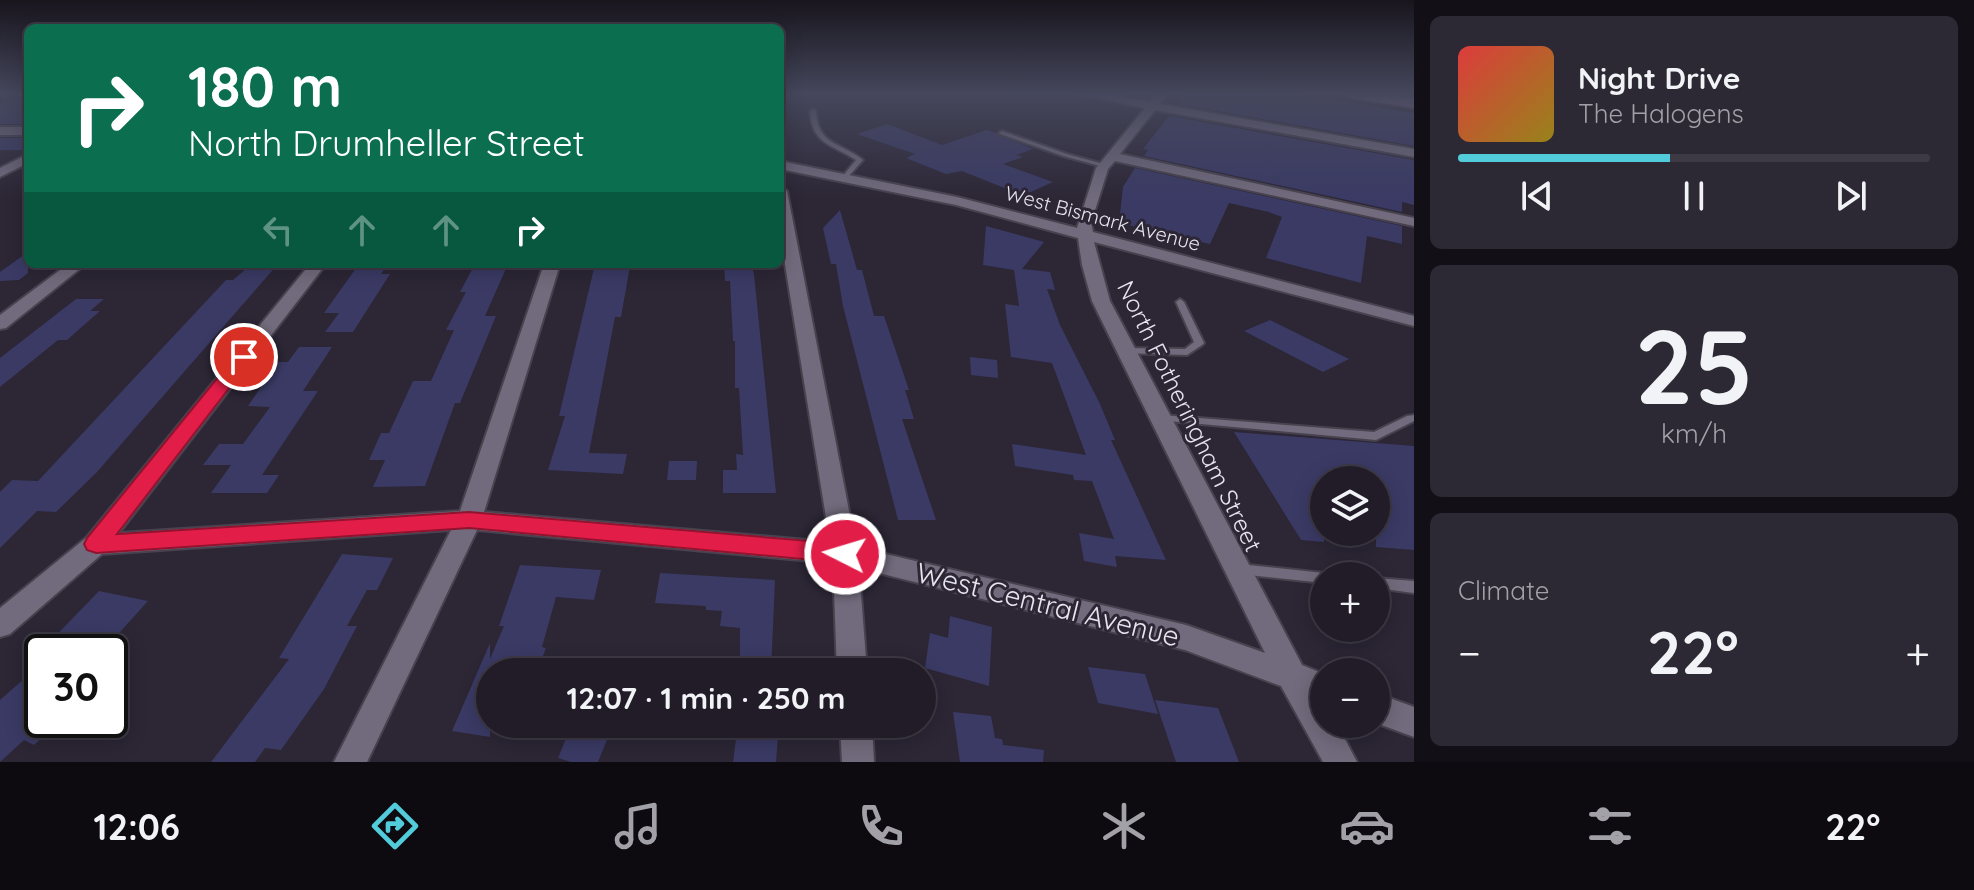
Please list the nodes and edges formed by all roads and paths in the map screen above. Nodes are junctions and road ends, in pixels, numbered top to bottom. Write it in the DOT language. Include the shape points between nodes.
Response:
graph roads {
  1 [pos="814,129"];
  2 [pos="1133,129"];
  3 [pos="1298,129"];
  4 [pos="0,131"];
  5 [pos="24,131"];
  6 [pos="1002,133"];
  7 [pos="1414,153"];
  8 [pos="24,160"];
  9 [pos="1107,160"];
  10 [pos="784,166"];
  11 [pos="0,173"];
  12 [pos="845,177"];
  13 [pos="784,213"];
  14 [pos="1414,222"];
  15 [pos="1087,234"];
  16 [pos="73,268"];
  17 [pos="315,268"];
  18 [pos="551,268"];
  19 [pos="1180,302"];
  20 [pos="1414,321"];
  21 [pos="0,324"];
  22 [pos="1125,351"];
  23 [pos="1159,418"];
  24 [pos="1411,418"];
  25 [pos="469,520"];
  26 [pos="96,544"];
  27 [pos="845,554"];
  28 [pos="1237,569"];
  29 [pos="1310,577"];
  30 [pos="1390,584"];
  31 [pos="1414,587"];
  32 [pos="0,625"];
  33 [pos="851,658"];
  34 [pos="1291,675"];
  35 [pos="1310,682"];
  36 [pos="1390,713"];
  37 [pos="1414,722"];
  38 [pos="857,738"];
  39 [pos="350,762"];
  40 [pos="858,762"];
  41 [pos="1341,762"];
  1 -- 12 [label="lane" via="860,160"];
  2 -- 9 [label="street, North Fotheringham Street"];
  3 -- 7 [label="street"];
  4 -- 5 [label="street"];
  6 -- 9 [label="lane" via="1065,155"];
  8 -- 11 [label="street"];
  9 -- 14 [label="street"];
  9 -- 15 [label="street, North Fotheringham Street" via="1084,223"];
  10 -- 12 [label="street, West Bismark Avenue"];
  12 -- 15 [label="street, West Bismark Avenue"];
  13 -- 27 [label="street"];
  15 -- 20 [label="street, West Bismark Avenue"];
  15 -- 22 [label="street, North Fotheringham Street" via="1101,301"];
  16 -- 21 [label="street"];
  17 -- 26 [label="street"];
  18 -- 25 [label="street"];
  19 -- 22 [label="lane" via="1199,343 1187,352"];
  22 -- 23 [label="street, North Fotheringham Street"];
  23 -- 24 [label="lane" via="1376,436"];
  23 -- 28 [label="street, North Fotheringham Street"];
  25 -- 26 [label="street, West Central Avenue"];
  25 -- 27 [label="street, West Central Avenue"];
  25 -- 39 [label="street"];
  26 -- 32 [label="street"];
  27 -- 33 [label="street"];
  27 -- 34 [label="street, West Central Avenue" via="1186,638"];
  28 -- 29 [label="lane"];
  28 -- 34 [label="street, North Fotheringham Street"];
  30 -- 31 [label="lane"];
  34 -- 35 [label="street, West Central Avenue"];
  34 -- 41 [label="street, North Fotheringham Street"];
  36 -- 37 [label="street"];
  38 -- 40 [label="street"];
}
